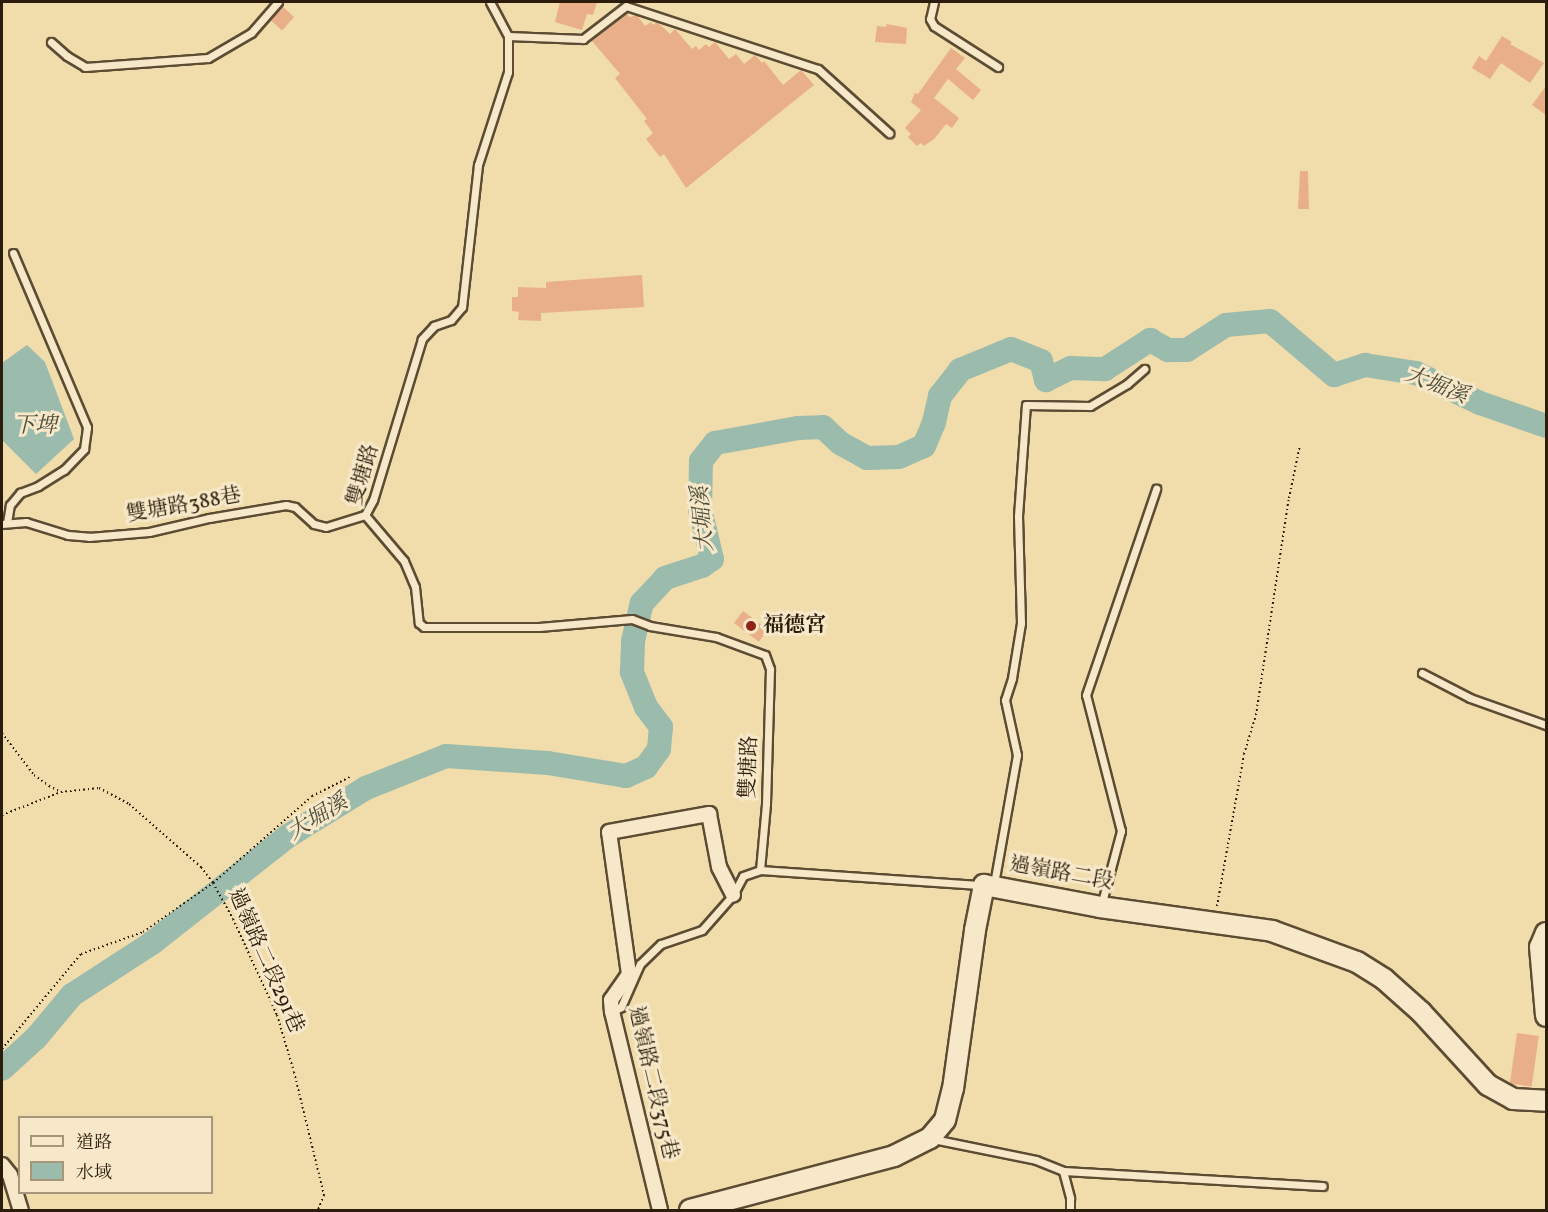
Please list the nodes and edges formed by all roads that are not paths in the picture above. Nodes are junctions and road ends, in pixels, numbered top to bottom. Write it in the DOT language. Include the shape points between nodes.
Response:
graph roads {
  1 [pos="278,2"];
  2 [pos="490,2"];
  3 [pos="934,2"];
  4 [pos="508,36"];
  5 [pos="51,42"];
  6 [pos="998,66"];
  7 [pos="889,134"];
  8 [pos="13,253"];
  9 [pos="1144,369"];
  10 [pos="1156,489"];
  11 [pos="365,515"];
  12 [pos="4,524"];
  13 [pos="1422,673"];
  14 [pos="1546,725"];
  15 [pos="760,870"];
  16 [pos="989,886"];
  17 [pos="733,895"];
  18 [pos="1100,907"];
  19 [pos="1546,933"];
  20 [pos="612,1012"];
  21 [pos="1546,1016"];
  22 [pos="1546,1101"];
  23 [pos="930,1138"];
  24 [pos="2,1164"];
  25 [pos="1063,1171"];
  26 [pos="1323,1186"];
  27 [pos="21,1210"];
  28 [pos="660,1210"];
  29 [pos="690,1210"];
  30 [pos="1070,1210"];
  1 -- 5 [label="lane" via="251,33 208,58 85,67"];
  2 -- 4 [label="lane, 雙塘路"];
  3 -- 6 [label="lane" via="930,19 934,26"];
  4 -- 7 [label="lane" via="583,39 626,6 818,69"];
  4 -- 11 [label="lane, 雙塘路" via="508,72 478,165 462,307 451,320 434,326 422,339 374,500"];
  8 -- 12 [label="lane" via="87,427 84,449 64,470 20,493 10,505"];
  9 -- 16 [label="lane" via="1090,406 1026,405 1018,516 1021,623 1005,699 1017,755"];
  10 -- 18 [label="lane" via="1086,695 1121,831"];
  11 -- 12 [label="lane, 雙塘路388巷" via="326,528 286,505 149,532 89,537 26,522"];
  11 -- 15 [label="lane, 雙塘路" via="404,561 415,587 418,623 424,627 538,627 632,619 732,641 765,655 769,662 766,804"];
  13 -- 14 [label="lane" via="1470,698"];
  15 -- 16 [label="lane"];
  15 -- 17 [label="lane" via="743,876"];
  16 -- 18 [label="street, 過嶺路二段"];
  16 -- 23 [label="street, 過嶺路二段" via="975,930 953,1089 945,1120"];
  17 -- 20 [label="lane" via="702,930 661,944 640,964 621,1007"];
  17 -- 20 [label="street, 過嶺路二段375巷" via="719,867 709,814 609,832 629,974 611,1000"];
  18 -- 22 [label="street, 過嶺路二段" via="1272,931 1357,962 1384,979 1421,1012 1488,1085 1513,1099"];
  19 -- 21 [label="street" via="1540,947"];
  20 -- 28 [label="street, 過嶺路二段375巷"];
  23 -- 25 [label="lane" via="1036,1160"];
  23 -- 29 [label="street, 過嶺路二段" via="894,1156"];
  24 -- 27 [label="street" via="10,1175"];
  25 -- 26 [label="lane"];
  25 -- 30 [label="lane"];
}
